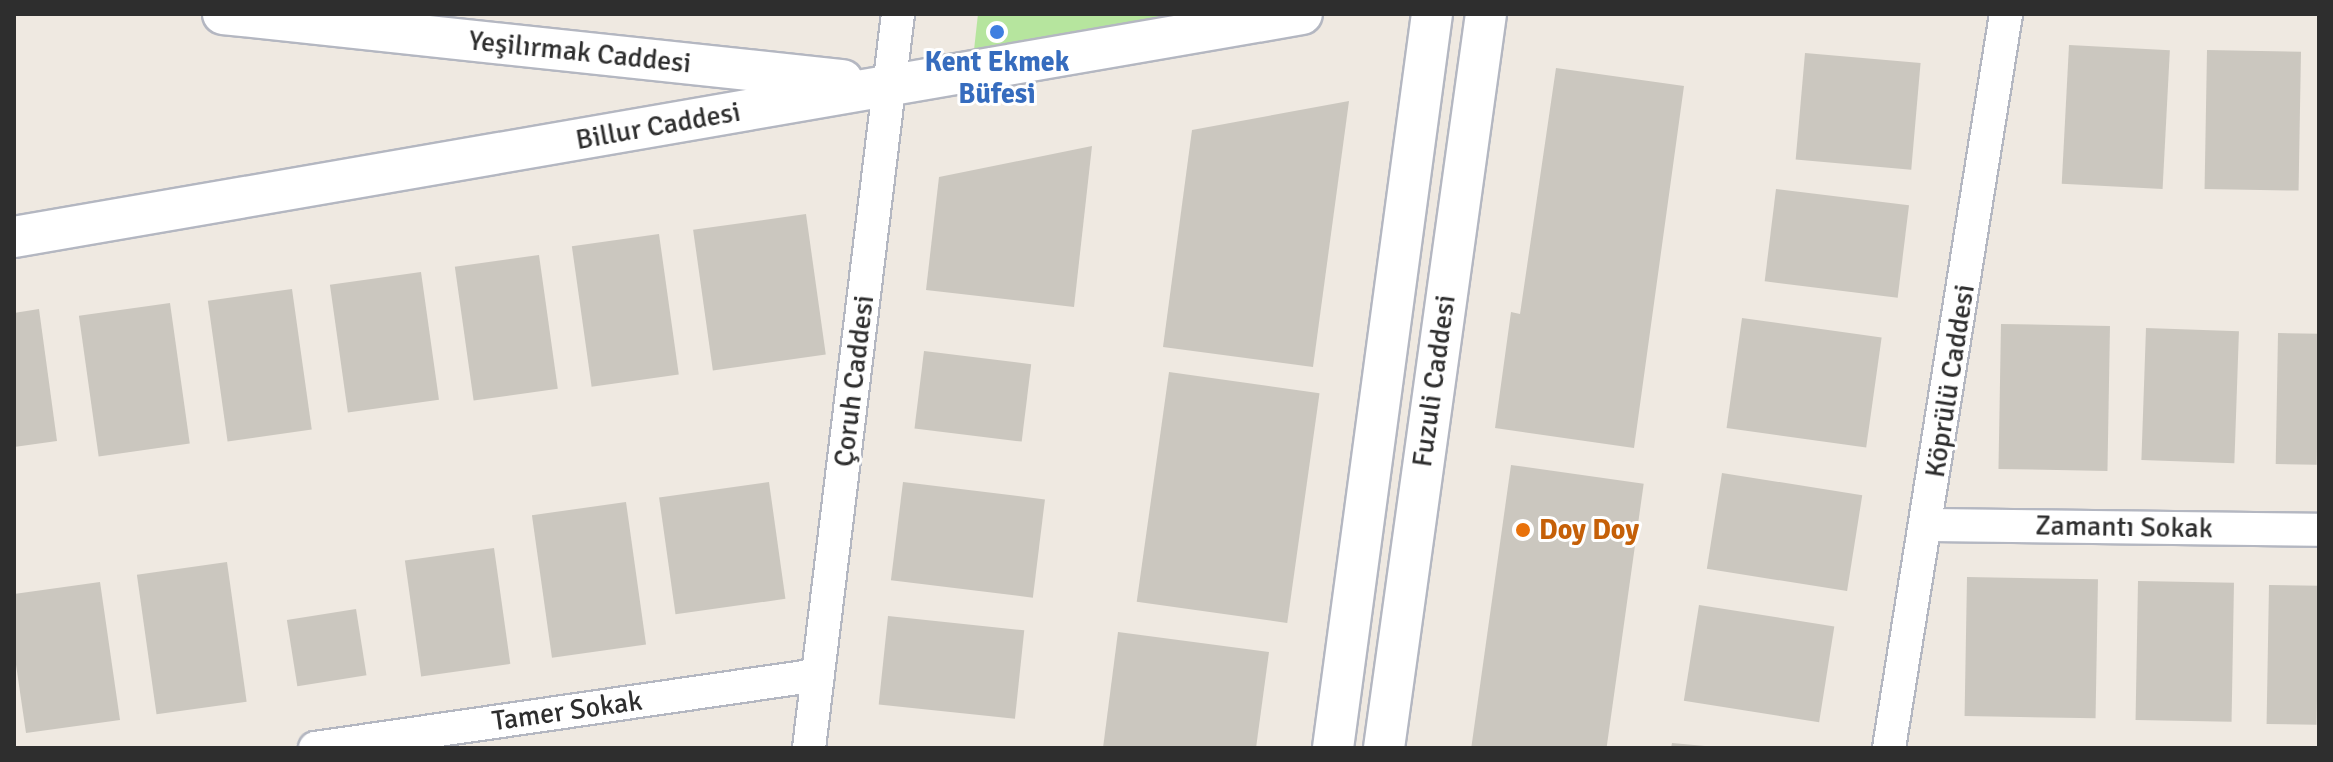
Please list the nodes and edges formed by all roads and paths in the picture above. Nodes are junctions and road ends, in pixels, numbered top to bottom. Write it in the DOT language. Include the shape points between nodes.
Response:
graph roads {
  1 [pos="223,14"];
  2 [pos="898,14"];
  3 [pos="1302,14"];
  4 [pos="1432,14"];
  5 [pos="1486,14"];
  6 [pos="2006,14"];
  7 [pos="889,85"];
  8 [pos="14,237"];
  9 [pos="1928,525"];
  10 [pos="2319,530"];
  11 [pos="818,675"];
  12 [pos="315,748"];
  13 [pos="809,748"];
  14 [pos="1333,748"];
  15 [pos="1384,748"];
  16 [pos="1889,748"];
  1 -- 7 [label="street, Yeşilırmak Caddesi"];
  2 -- 7 [label="street, Çoruh Caddesi"];
  3 -- 7 [label="street, Billur Caddesi"];
  4 -- 14 [label="street, Fuzuli Caddesi"];
  5 -- 15 [label="street, Fuzuli Caddesi"];
  6 -- 9 [label="street, Köprülü Caddesi"];
  7 -- 8 [label="street, Billur Caddesi"];
  7 -- 11 [label="street, Çoruh Caddesi"];
  9 -- 10 [label="street, Zamantı Sokak"];
  9 -- 16 [label="street, Köprülü Caddesi"];
  11 -- 12 [label="street, Tamer Sokak"];
  11 -- 13 [label="street, Çoruh Caddesi"];
}
